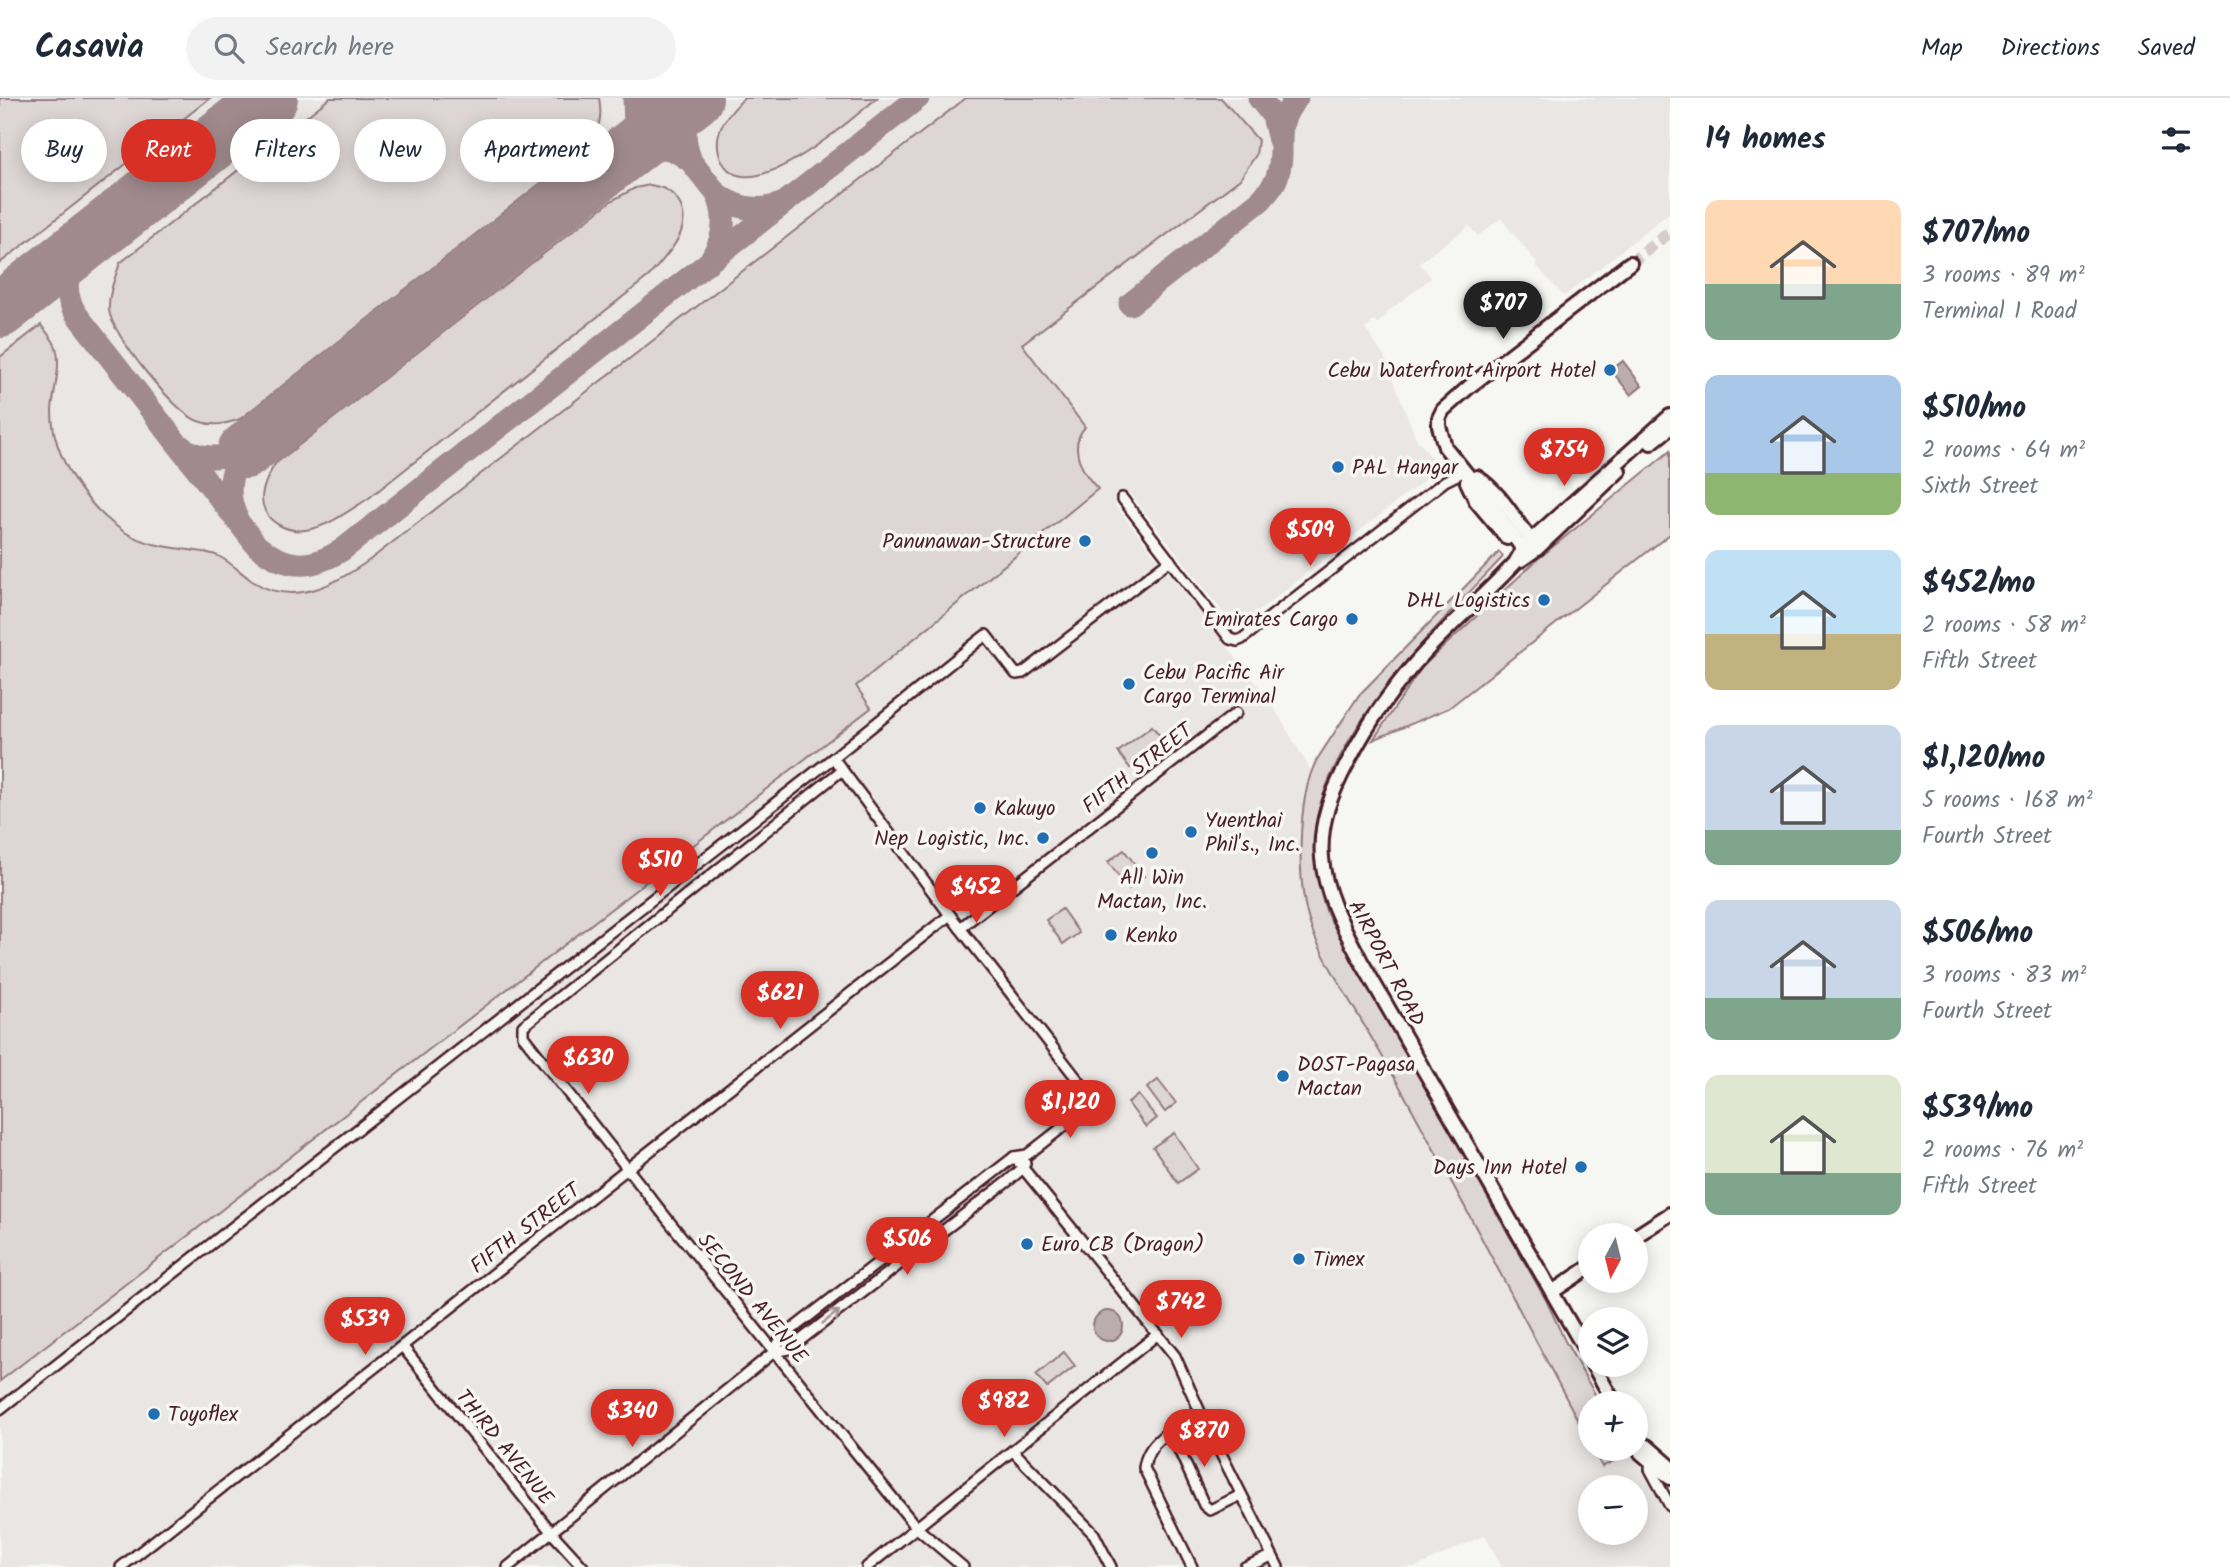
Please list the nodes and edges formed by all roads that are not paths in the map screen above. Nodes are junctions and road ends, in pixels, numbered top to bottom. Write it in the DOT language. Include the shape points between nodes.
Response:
graph roads {
  1 [pos="1630,263"];
  2 [pos="1670,416"];
  3 [pos="1670,428"];
  4 [pos="1464,472"];
  5 [pos="1122,498"];
  6 [pos="1530,548"];
  7 [pos="1170,560"];
  8 [pos="1513,565"];
  9 [pos="1236,713"];
  10 [pos="950,915"];
  11 [pos="960,928"];
  12 [pos="1027,1155"];
  13 [pos="1014,1157"];
  14 [pos="1023,1168"];
  15 [pos="628,1170"];
  16 [pos="999,1170"];
  17 [pos="1008,1181"];
  18 [pos="948,1210"];
  19 [pos="1670,1214"];
  20 [pos="956,1220"];
  21 [pos="1648,1228"];
  22 [pos="902,1245"];
  23 [pos="911,1256"];
  24 [pos="1578,1275"];
  25 [pos="861,1277"];
  26 [pos="870,1287"];
  27 [pos="1552,1292"];
  28 [pos="1158,1334"];
  29 [pos="1578,1337"];
  30 [pos="403,1347"];
  31 [pos="774,1352"];
  32 [pos="0,1409"];
  33 [pos="1201,1415"];
  34 [pos="1170,1430"];
  35 [pos="1648,1447"];
  36 [pos="1013,1451"];
  37 [pos="1648,1460"];
  38 [pos="1651,1463"];
  39 [pos="1670,1466"];
  40 [pos="1670,1478"];
  41 [pos="1241,1495"];
  42 [pos="1670,1506"];
  43 [pos="917,1528"];
  44 [pos="552,1533"];
  45 [pos="1272,1556"];
  46 [pos="121,1567"];
  47 [pos="508,1567"];
  48 [pos="583,1567"];
  49 [pos="867,1567"];
  50 [pos="963,1567"];
  51 [pos="1111,1567"];
  52 [pos="1192,1567"];
  53 [pos="1245,1567"];
  54 [pos="1278,1567"];
  1 -- 4 [label="street" via="1443,410 1439,426 1445,447"];
  2 -- 6 [label="street, AIRPORT ROAD"];
  3 -- 6 [label="street, AIRPORT ROAD"];
  4 -- 6 [label="street" via="1483,481 1509,510"];
  4 -- 7 [label="street" via="1445,481 1237,641 1230,639"];
  4 -- 8 [label="street" via="1476,501 1512,546"];
  5 -- 7 [label="street"];
  6 -- 8 [label="street, AIRPORT ROAD"];
  7 -- 32 [label="street" via="1023,673 1016,674 986,635"];
  8 -- 27 [label="street, AIRPORT ROAD" via="1426,650 1372,720 1327,805 1322,857 1335,909 1361,961"];
  9 -- 11 [label="street, FIFTH STREET"];
  10 -- 11 [label="street"];
  10 -- 15 [label="street, FIFTH STREET"];
  10 -- 15 [label="street, SECOND AVENUE" via="840,766 523,1026 525,1041"];
  11 -- 12 [label="street" via="1095,1102"];
  12 -- 13 [label="street"];
  12 -- 14 [label="street"];
  13 -- 14 [label="street"];
  13 -- 16 [label="street"];
  14 -- 17 [label="street"];
  14 -- 28 [label="street"];
  15 -- 30 [label="street, FIFTH STREET"];
  15 -- 31 [label="street, SECOND AVENUE"];
  16 -- 17 [label="street"];
  16 -- 18 [label="street"];
  17 -- 20 [label="street"];
  18 -- 20 [label="street"];
  18 -- 22 [label="street"];
  19 -- 21 [label="street"];
  20 -- 23 [label="street"];
  22 -- 23 [label="street"];
  22 -- 25 [label="street"];
  23 -- 26 [label="street"];
  24 -- 27 [label="street"];
  25 -- 26 [label="street"];
  25 -- 31 [label="street" via="781,1338"];
  31 -- 26 [label="street, one-way" via="789,1349"];
  27 -- 29 [label="street, AIRPORT ROAD"];
  28 -- 33 [label="street" via="1175,1356"];
  28 -- 36 [label="street"];
  30 -- 44 [label="street, THIRD AVENUE"];
  30 -- 46 [label="street, FIFTH STREET"];
  31 -- 43 [label="street, SECOND AVENUE"];
  31 -- 44 [label="street"];
  33 -- 34 [label="street"];
  33 -- 41 [label="street"];
  34 -- 41 [label="street" via="1204,1505 1210,1510"];
  34 -- 52 [label="street" via="1149,1452 1144,1468"];
  35 -- 39 [label="street"];
  36 -- 43 [label="street"];
  36 -- 51 [label="street" via="1094,1534"];
  37 -- 38 [label="street"];
  38 -- 40 [label="street"];
  38 -- 42 [label="street"];
  41 -- 45 [label="street"];
  43 -- 49 [label="street"];
  43 -- 50 [label="street, SECOND AVENUE"];
  44 -- 47 [label="street"];
  44 -- 48 [label="street, THIRD AVENUE"];
  45 -- 53 [label="street"];
  45 -- 54 [label="street"];
}
